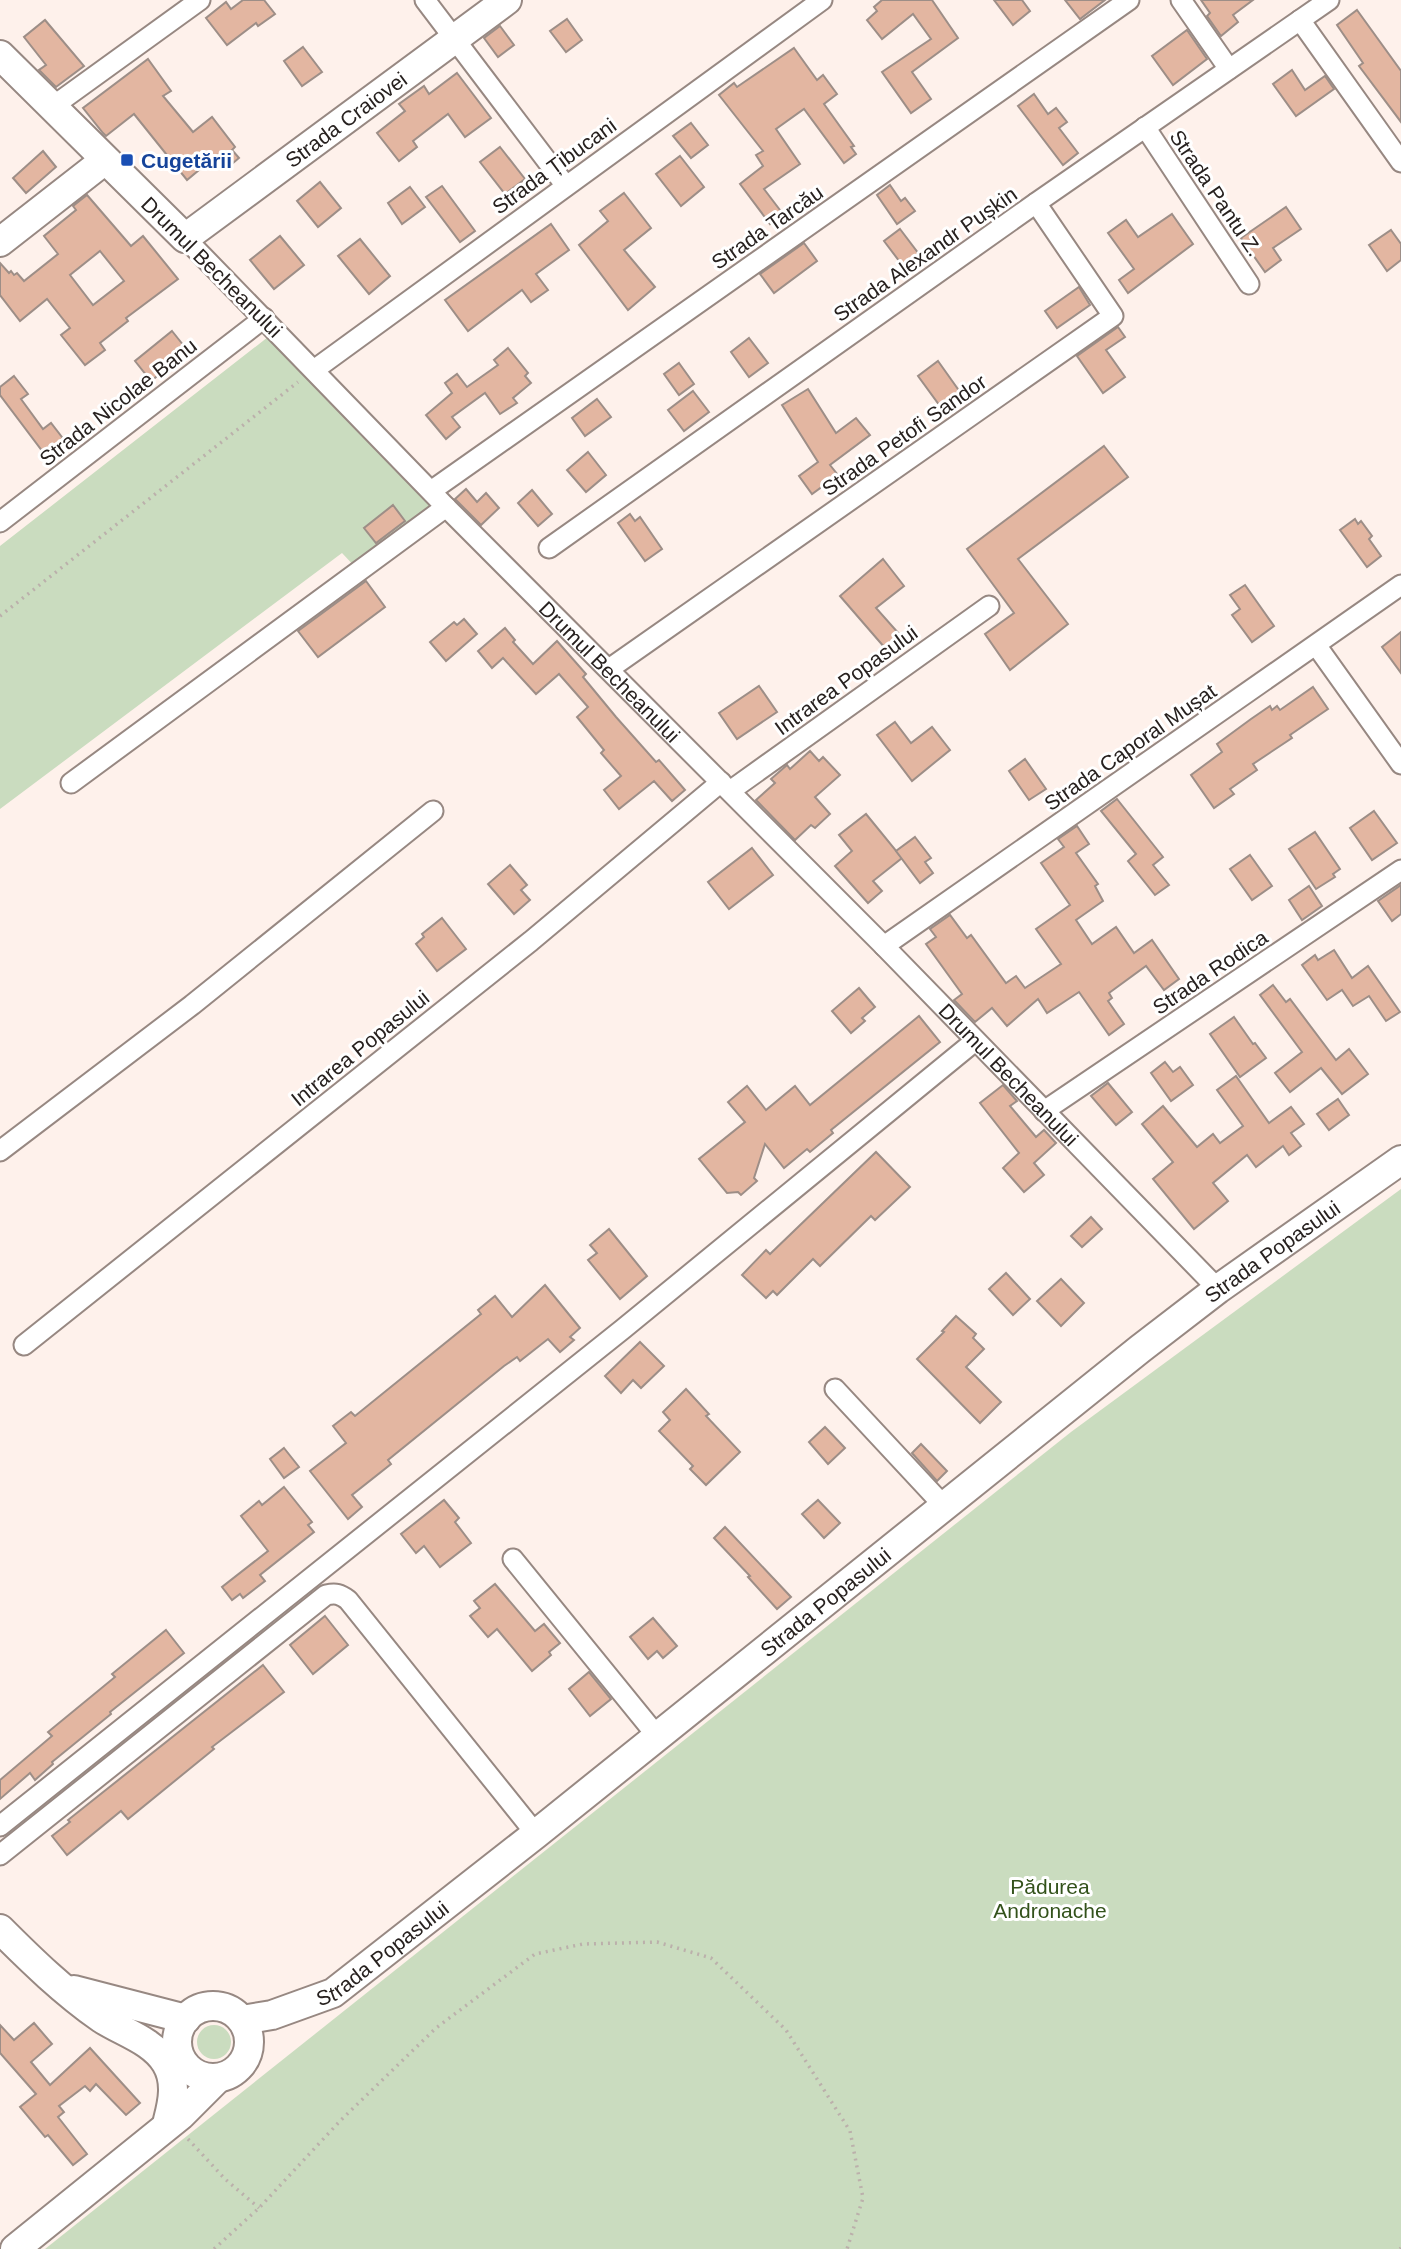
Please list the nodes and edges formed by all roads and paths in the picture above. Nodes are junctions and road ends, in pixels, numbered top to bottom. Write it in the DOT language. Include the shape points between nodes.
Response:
graph roads {
  1 [pos="200,0"];
  2 [pos="425,0"];
  3 [pos="507,0"];
  4 [pos="1129,0"];
  5 [pos="1181,0"];
  6 [pos="1329,0"];
  7 [pos="813,3"];
  8 [pos="1300,20"];
  9 [pos="454,39"];
  10 [pos="0,55"];
  11 [pos="1229,69"];
  12 [pos="52,107"];
  13 [pos="1145,127"];
  14 [pos="105,160"];
  15 [pos="1401,162"];
  16 [pos="566,186"];
  17 [pos="1036,203"];
  18 [pos="185,238"];
  19 [pos="0,242"];
  20 [pos="1249,284"];
  21 [pos="264,318"];
  22 [pos="314,370"];
  23 [pos="297,383"];
  24 [pos="431,491"];
  25 [pos="446,507"];
  26 [pos="0,522"];
  27 [pos="549,548"];
  28 [pos="1401,585"];
  29 [pos="989,606"];
  30 [pos="0,616"];
  31 [pos="1316,645"];
  32 [pos="609,669"];
  33 [pos="1401,764"];
  34 [pos="71,783"];
  35 [pos="725,786"];
  36 [pos="433,811"];
  37 [pos="1401,870"];
  38 [pos="884,946"];
  39 [pos="975,1041"];
  40 [pos="1044,1111"];
  41 [pos="0,1151"];
  42 [pos="1401,1160"];
  43 [pos="1218,1289"];
  44 [pos="24,1345"];
  45 [pos="835,1389"];
  46 [pos="943,1505"];
  47 [pos="513,1559"];
  48 [pos="657,1736"];
  49 [pos="0,1826"];
  50 [pos="536,1834"];
  51 [pos="0,1855"];
  52 [pos="0,1929"];
  53 [pos="65,1988"];
  54 [pos="333,1993"];
  55 [pos="242,2020"];
  56 [pos="183,2044"];
  57 [pos="249,2048"];
  58 [pos="218,2078"];
  59 [pos="165,2126"];
  60 [pos="259,2208"];
  61 [pos="15,2249"];
  62 [pos="214,2249"];
  63 [pos="847,2249"];
  1 -- 12 [label="street"];
  2 -- 9 [label="street"];
  3 -- 9 [label="street, Strada Craiovei"];
  4 -- 24 [label="street, Strada Tarcău"];
  5 -- 11 [label="street"];
  6 -- 8 [label="street, Strada Alexandr Pușkin"];
  7 -- 16 [label="street, Strada Țibucani"];
  8 -- 11 [label="street, Strada Alexandr Pușkin"];
  8 -- 15 [label="street"];
  9 -- 16 [label="street"];
  9 -- 18 [label="street, Strada Craiovei"];
  10 -- 12 [label="street, Drumul Becheanului"];
  11 -- 13 [label="street, Strada Alexandr Pușkin"];
  12 -- 14 [label="street, Drumul Becheanului"];
  13 -- 17 [label="street, Strada Alexandr Pușkin"];
  13 -- 20 [label="street, Strada Pantu Z."];
  14 -- 18 [label="street, Drumul Becheanului"];
  14 -- 19 [label="street"];
  16 -- 22 [label="street, Strada Țibucani"];
  17 -- 27 [label="street, Strada Alexandr Pușkin"];
  17 -- 32 [label="street, Strada Petofi Sandor" via="1113,316"];
  18 -- 21 [label="street, Drumul Becheanului"];
  21 -- 22 [label="street, Drumul Becheanului"];
  21 -- 26 [label="street, Strada Nicolae Banu"];
  22 -- 24 [label="street, Drumul Becheanului"];
  23 -- 30 [label="path"];
  24 -- 25 [label="street, Drumul Becheanului"];
  25 -- 32 [label="street, Drumul Becheanului"];
  25 -- 34 [label="street"];
  28 -- 31 [label="street, Strada Caporal Mușat"];
  29 -- 35 [label="street, Intrarea Popasului"];
  31 -- 33 [label="street"];
  31 -- 38 [label="street, Strada Caporal Mușat"];
  32 -- 35 [label="street, Drumul Becheanului"];
  35 -- 38 [label="street, Drumul Becheanului"];
  35 -- 44 [label="street, Intrarea Popasului"];
  36 -- 41 [label="street" via="192,1005"];
  37 -- 40 [label="street, Strada Rodica"];
  38 -- 39 [label="street, Drumul Becheanului"];
  39 -- 40 [label="street, Drumul Becheanului"];
  39 -- 49 [label="street" via="612,1338"];
  40 -- 43 [label="street, Drumul Becheanului"];
  42 -- 43 [label="street, Strada Popasului"];
  43 -- 46 [label="street, Strada Popasului"];
  45 -- 46 [label="street"];
  46 -- 48 [label="street, Strada Popasului"];
  47 -- 48 [label="street"];
  48 -- 50 [label="street, Strada Popasului"];
  50 -- 51 [label="street" via="348,1600 332,1594"];
  50 -- 54 [label="street, Strada Popasului"];
  52 -- 53 [label="street"];
  53 -- 56 [label="street"];
  53 -- 59 [label="street" via="99,2016 145,2043 167,2065 173,2087"];
  54 -- 55 [label="street, Strada Popasului" via="297,2008"];
  54 -- 57 [label="street" via="311,2012"];
  55 -- 56 [label="street" via="213,2006 197,2010"];
  55 -- 57 [label="street"];
  56 -- 58 [label="street" via="204,2078"];
  56 -- 59 [label="street" via="187,2083"];
  57 -- 58 [label="street" via="234,2070"];
  58 -- 59 [label="street"];
  59 -- 60 [label="path"];
  59 -- 61 [label="street"];
  60 -- 62 [label="path"];
  60 -- 63 [label="path" via="436,2028 535,1954 583,1944 657,1942 711,1958 786,2030 850,2131 863,2198"];
}
